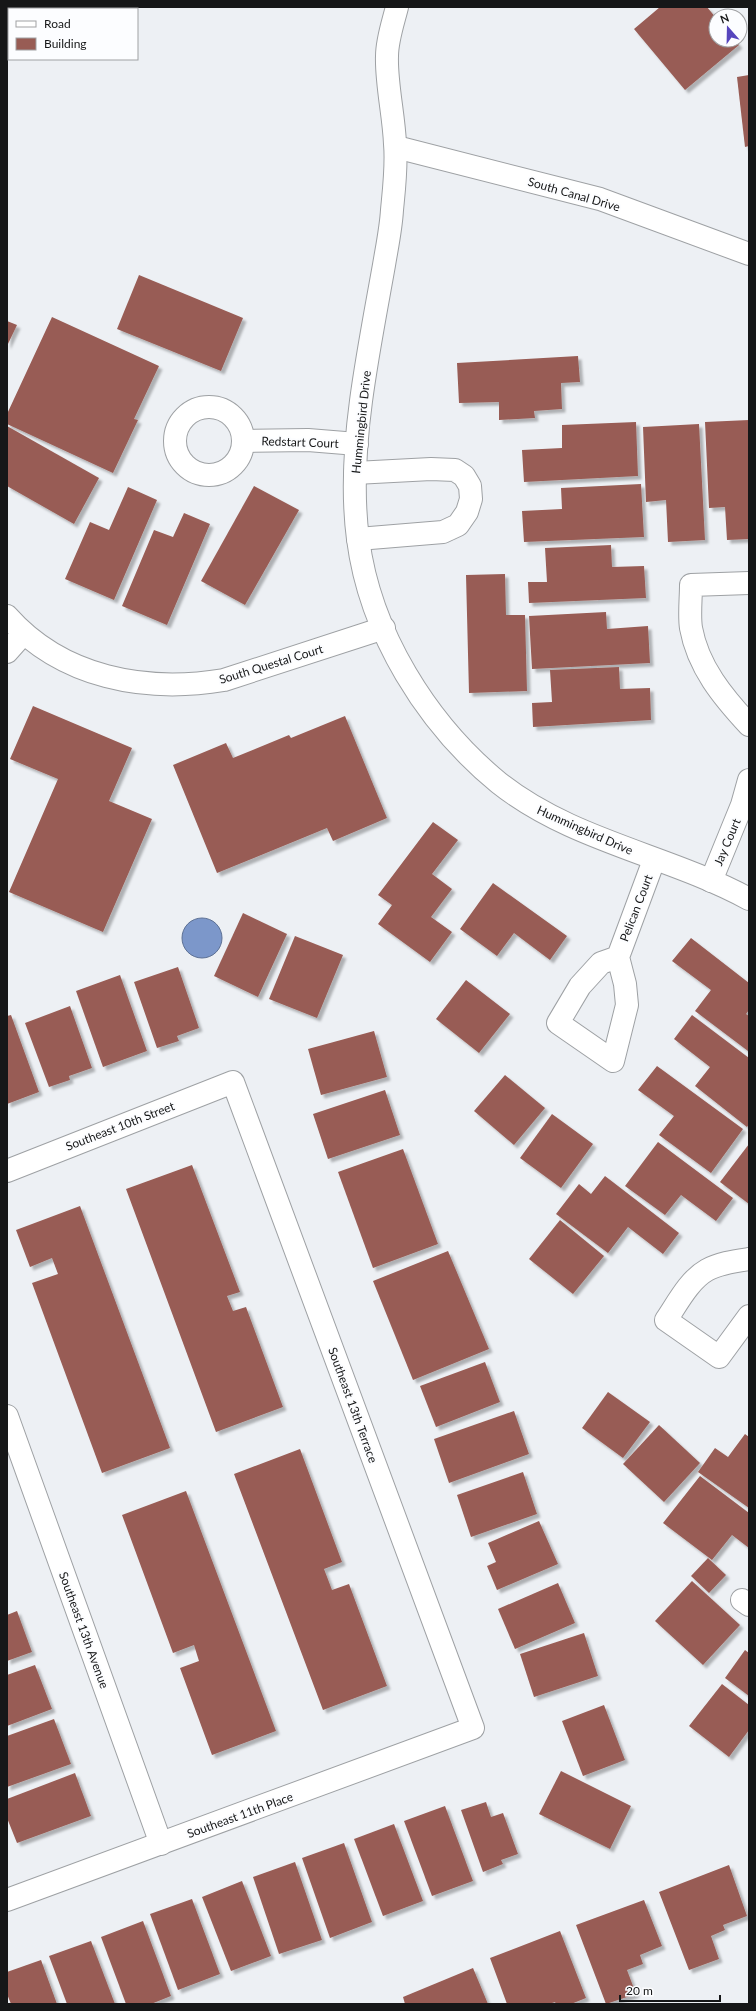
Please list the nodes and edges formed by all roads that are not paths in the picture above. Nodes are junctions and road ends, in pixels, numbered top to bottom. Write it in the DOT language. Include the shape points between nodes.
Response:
graph roads {
  1 [pos="397,7"];
  2 [pos="396,147"];
  3 [pos="749,254"];
  4 [pos="244,440"];
  5 [pos="356,444"];
  6 [pos="354,473"];
  7 [pos="358,539"];
  8 [pos="749,583"];
  9 [pos="7,616"];
  10 [pos="384,628"];
  11 [pos="23,634"];
  12 [pos="7,652"];
  13 [pos="749,725"];
  14 [pos="749,780"];
  15 [pos="654,860"];
  16 [pos="710,881"];
  17 [pos="749,899"];
  18 [pos="618,957"];
  19 [pos="234,1082"];
  20 [pos="7,1171"];
  21 [pos="749,1259"];
  22 [pos="749,1316"];
  23 [pos="7,1416"];
  24 [pos="473,1728"];
  25 [pos="161,1844"];
  26 [pos="7,1900"];
  1 -- 2 [label="street, Hummingbird Drive" via="387,55"];
  2 -- 3 [label="street, South Canal Drive" via="600,199"];
  2 -- 5 [label="street, Hummingbird Drive" via="392,212"];
  4 -- 5 [label="street, Redstart Court" via="308,440"];
  5 -- 6 [label="street, Hummingbird Drive"];
  6 -- 7 [label="street, Hummingbird Drive"];
  6 -- 7 [label="street" via="455,470 464,476 470,486 471,499 467,512 458,525 443,532"];
  7 -- 10 [label="street, Hummingbird Drive" via="368,586"];
  8 -- 13 [label="street" via="691,585 691,628 698,653 710,678 723,697"];
  9 -- 11 [label="street, South Questal Court"];
  10 -- 11 [label="street, South Questal Court" via="224,680 168,685 131,682 97,674 66,662"];
  10 -- 15 [label="street, Hummingbird Drive" via="400,665 444,730 500,783 546,814"];
  11 -- 12 [label="street"];
  14 -- 16 [label="street, Jay Court" via="742,805"];
  15 -- 16 [label="street, Hummingbird Drive"];
  15 -- 18 [label="street, Pelican Court"];
  16 -- 17 [label="street, Hummingbird Drive"];
  19 -- 20 [label="street, Southeast 10th Street"];
  19 -- 24 [label="street, Southeast 13th Terrace"];
  21 -- 22 [label="street" via="707,1270 693,1282 666,1320 719,1357"];
  23 -- 25 [label="street, Southeast 13th Avenue"];
  24 -- 25 [label="street, Southeast 11th Place"];
  25 -- 26 [label="street, Southeast 11th Place"];
}
